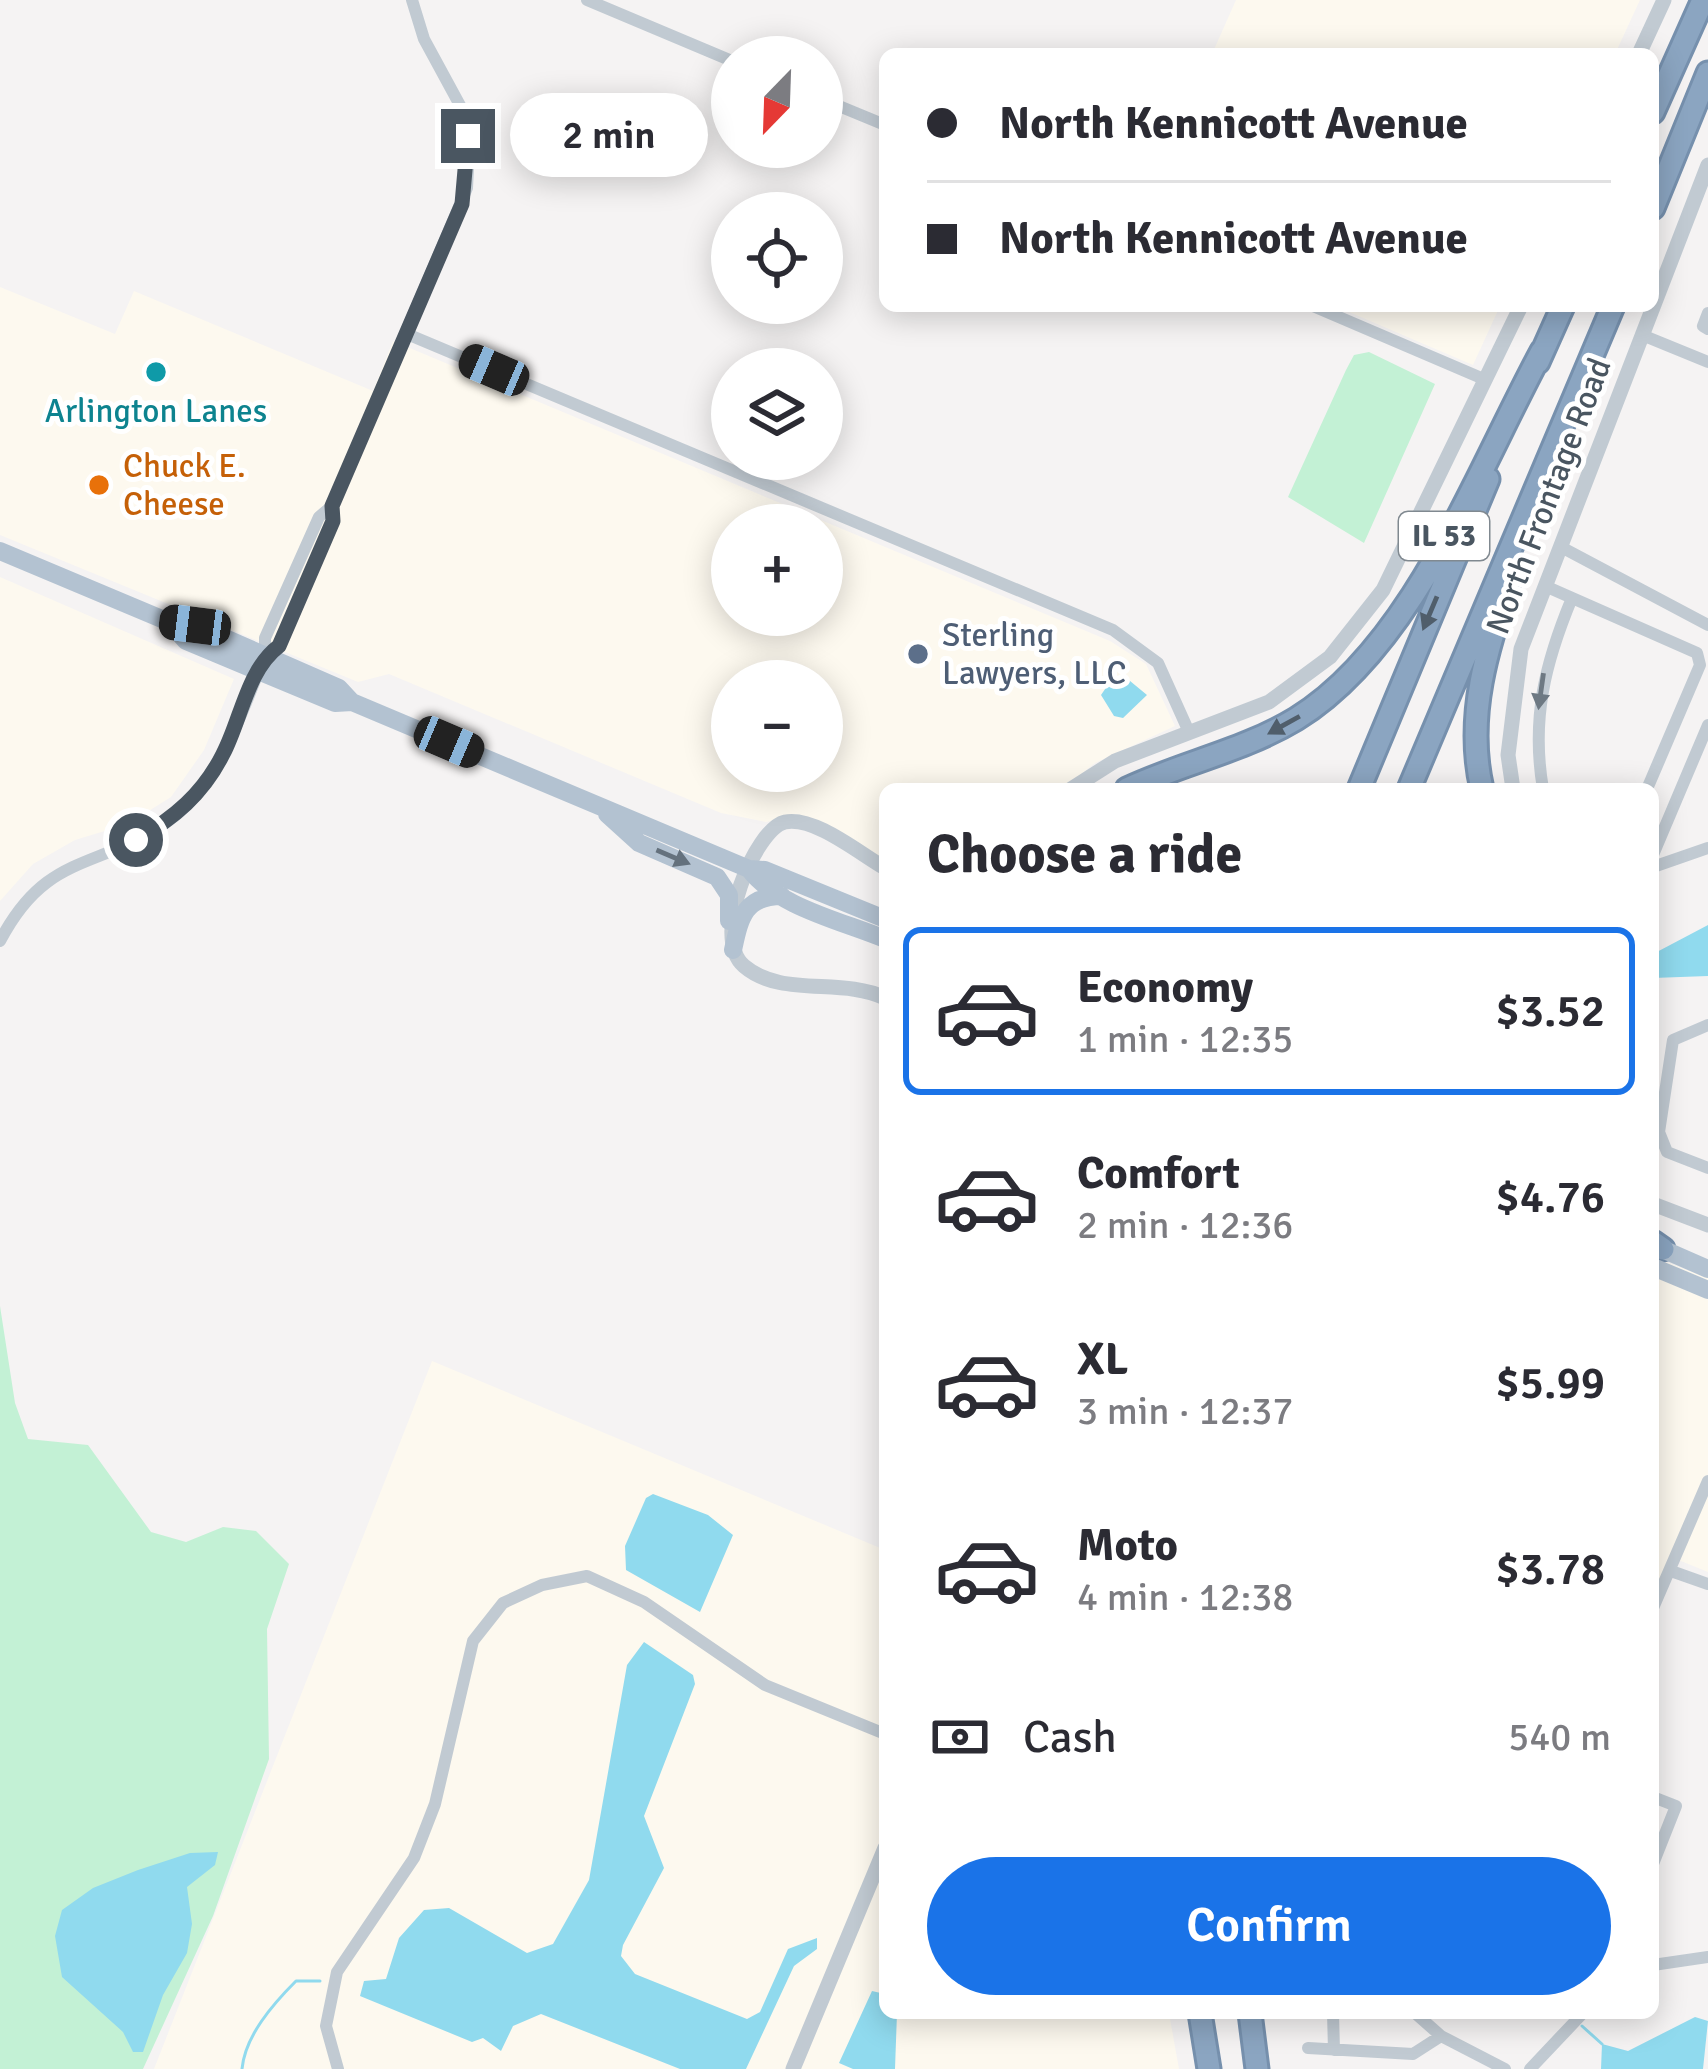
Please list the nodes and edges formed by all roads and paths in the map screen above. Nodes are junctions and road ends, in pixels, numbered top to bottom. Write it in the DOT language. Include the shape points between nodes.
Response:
graph roads {
  1 [pos="412,0"];
  2 [pos="586,0"];
  3 [pos="1664,0"];
  4 [pos="1703,0"];
  5 [pos="1642,48"];
  6 [pos="711,52"];
  7 [pos="1708,73"];
  8 [pos="1659,99"];
  9 [pos="843,108"];
  10 [pos="879,123"];
  11 [pos="1708,165"];
  12 [pos="1659,193"];
  13 [pos="1659,291"];
  14 [pos="1327,312"];
  15 [pos="1518,312"];
  16 [pos="1560,312"];
  17 [pos="1610,312"];
  18 [pos="1651,312"];
  19 [pos="1708,314"];
  20 [pos="1708,329"];
  21 [pos="407,334"];
  22 [pos="1642,335"];
  23 [pos="1542,351"];
  24 [pos="1708,362"];
  25 [pos="1486,380"];
  26 [pos="1564,424"];
  27 [pos="1561,547"];
  28 [pos="0,551"];
  29 [pos="1545,586"];
  30 [pos="1572,598"];
  31 [pos="1708,625"];
  32 [pos="262,664"];
  33 [pos="1708,724"];
  34 [pos="1189,731"];
  35 [pos="1079,783"];
  36 [pos="1142,783"];
  37 [pos="1362,783"];
  38 [pos="1412,783"];
  39 [pos="1481,783"];
  40 [pos="1513,783"];
  41 [pos="1542,783"];
  42 [pos="1650,783"];
  43 [pos="594,803"];
  44 [pos="1659,841"];
  45 [pos="1708,848"];
  46 [pos="879,865"];
  47 [pos="1659,865"];
  48 [pos="749,869"];
  49 [pos="782,896"];
  50 [pos="879,917"];
  51 [pos="729,921"];
  52 [pos="879,936"];
  53 [pos="0,941"];
  54 [pos="733,950"];
  55 [pos="879,996"];
  56 [pos="1708,1025"];
  57 [pos="1708,1168"];
  58 [pos="1659,1206"];
  59 [pos="1708,1225"];
  60 [pos="1659,1251"];
  61 [pos="1659,1252"];
  62 [pos="1708,1269"];
  63 [pos="1708,1290"];
  64 [pos="1708,1481"];
  65 [pos="1671,1571"];
  66 [pos="1708,1584"];
  67 [pos="1659,1596"];
  68 [pos="879,1732"];
  69 [pos="1659,1799"];
  70 [pos="1659,1849"];
  71 [pos="879,1862"];
  72 [pos="1708,1957"];
  73 [pos="1659,1964"];
  74 [pos="1201,2019"];
  75 [pos="1251,2019"];
  76 [pos="1333,2019"];
  77 [pos="1422,2019"];
  78 [pos="1577,2019"];
  79 [pos="1441,2036"];
  80 [pos="1308,2048"];
  81 [pos="1334,2050"];
  82 [pos="338,2069"];
  83 [pos="793,2069"];
  84 [pos="1209,2069"];
  85 [pos="1257,2069"];
  86 [pos="1505,2069"];
  87 [pos="1530,2069"];
  1 -- 21 [label="street" via="462,109 469,159 462,204"];
  2 -- 6 [label="street"];
  3 -- 5 [label="street"];
  4 -- 8 [label="highway"];
  7 -- 12 [label="highway"];
  9 -- 10 [label="street"];
  11 -- 13 [label="street, North Frontage Road"];
  14 -- 25 [label="street"];
  15 -- 25 [label="street"];
  16 -- 23 [label="highway, IL 53"];
  17 -- 26 [label="highway, IL 53"];
  18 -- 22 [label="street, North Frontage Road"];
  19 -- 20 [label="street"];
  21 -- 32 [label="street" via="279,646"];
  21 -- 34 [label="street" via="1113,630 1158,663"];
  22 -- 24 [label="street"];
  22 -- 27 [label="street, North Frontage Road"];
  23 -- 36 [label="highway, IL 53, one-way" via="1399,620 1360,670 1275,730"];
  23 -- 37 [label="highway, one-way"];
  25 -- 34 [label="street" via="1383,590 1349,637 1269,702"];
  26 -- 38 [label="highway"];
  26 -- 39 [label="highway, IL 53" via="1480,680"];
  27 -- 29 [label="street, North Frontage Road"];
  27 -- 31 [label="street"];
  28 -- 32 [label="main road" via="169,622 186,641"];
  29 -- 30 [label="street"];
  29 -- 40 [label="street, North Frontage Road" via="1511,704"];
  30 -- 41 [label="street, one-way" via="1539,701"];
  30 -- 42 [label="street" via="1697,653 1700,665"];
  32 -- 43 [label="main road" via="335,704 352,702"];
  32 -- 53 [label="street" via="224,754 194,799 136,840 61,869 31,893"];
  33 -- 44 [label="street"];
  34 -- 35 [label="street"];
  43 -- 48 [label="main road"];
  43 -- 51 [label="main road, one-way" via="639,843 717,877 729,895"];
  45 -- 47 [label="street"];
  46 -- 48 [label="street" via="797,822 771,830"];
  48 -- 49 [label="main road"];
  48 -- 50 [label="main road"];
  48 -- 51 [label="street"];
  49 -- 52 [label="main road"];
  49 -- 54 [label="main road" via="756,898 742,911"];
  51 -- 54 [label="street"];
  54 -- 55 [label="street" via="761,978"];
  56 -- 57 [label="street" via="1673,1040 1659,1132 1667,1152"];
  58 -- 59 [label="street"];
  60 -- 62 [label="main road"];
  61 -- 63 [label="main road"];
  64 -- 65 [label="street"];
  65 -- 66 [label="street"];
  65 -- 67 [label="street"];
  68 -- 82 [label="street" via="765,1685 644,1602 587,1576 502,1604 473,1641 435,1804 414,1858 337,1972 326,2026"];
  69 -- 70 [label="street" via="1676,1806"];
  71 -- 83 [label="street"];
  72 -- 73 [label="street"];
  74 -- 84 [label="highway"];
  75 -- 85 [label="highway"];
  76 -- 81 [label="street"];
  77 -- 79 [label="street"];
  78 -- 87 [label="street"];
  79 -- 81 [label="street" via="1413,2054"];
  79 -- 86 [label="street"];
  80 -- 81 [label="street"];
}
